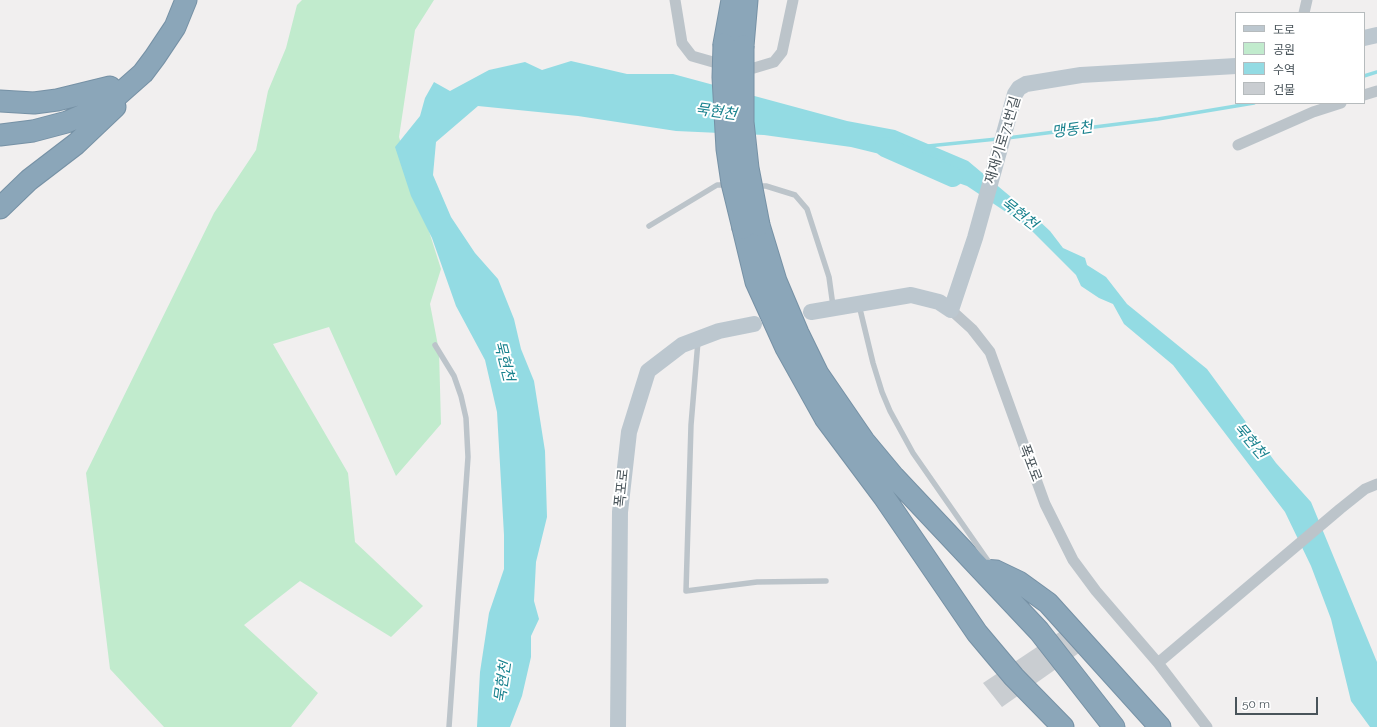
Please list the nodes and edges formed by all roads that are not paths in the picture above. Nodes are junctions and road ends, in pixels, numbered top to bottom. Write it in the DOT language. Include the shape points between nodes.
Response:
graph roads {
  1 [pos="175,0"];
  2 [pos="186,0"];
  3 [pos="675,0"];
  4 [pos="725,0"];
  5 [pos="794,0"];
  6 [pos="1307,0"];
  7 [pos="744,3"];
  8 [pos="1304,12"];
  9 [pos="1377,35"];
  10 [pos="1365,38"];
  11 [pos="733,45"];
  12 [pos="1235,66"];
  13 [pos="143,73"];
  14 [pos="110,87"];
  15 [pos="1377,91"];
  16 [pos="1365,96"];
  17 [pos="0,101"];
  18 [pos="1338,104"];
  19 [pos="0,125"];
  20 [pos="0,135"];
  21 [pos="1238,145"];
  22 [pos="738,186"];
  23 [pos="745,186"];
  24 [pos="0,208"];
  25 [pos="649,226"];
  26 [pos="751,226"];
  27 [pos="859,305"];
  28 [pos="834,309"];
  29 [pos="951,310"];
  30 [pos="812,312"];
  31 [pos="754,324"];
  32 [pos="698,339"];
  33 [pos="436,345"];
  34 [pos="1377,484"];
  35 [pos="989,571"];
  36 [pos="826,581"];
  37 [pos="1158,663"];
  38 [pos="449,727"];
  39 [pos="618,727"];
  40 [pos="1063,727"];
  41 [pos="1114,727"];
  42 [pos="1160,727"];
  43 [pos="1206,727"];
  1 -- 14 [label="highway" via="146,52 125,76"];
  2 -- 13 [label="highway" via="175,27"];
  3 -- 5 [label="street" via="682,44 692,56 754,68 774,62 782,52"];
  4 -- 11 [label="highway"];
  6 -- 8 [label="street"];
  7 -- 11 [label="highway"];
  9 -- 10 [label="main road"];
  11 -- 26 [label="highway, bridge" via="723,77 727,149 732,183"];
  12 -- 29 [label="main road, 재재기로71번길" via="1081,75 1047,79 1019,88 1010,109 975,238"];
  13 -- 20 [label="highway" via="118,96 84,115 33,131"];
  13 -- 24 [label="highway" via="129,93 108,114 76,144 29,180"];
  14 -- 17 [label="highway" via="34,103"];
  14 -- 19 [label="highway" via="89,101 65,112"];
  15 -- 16 [label="street"];
  18 -- 21 [label="street" via="1313,112"];
  22 -- 25 [label="lane" via="717,185"];
  23 -- 28 [label="lane" via="766,186 795,195 807,209 829,276"];
  26 -- 35 [label="highway" via="818,374 864,441 894,477"];
  26 -- 40 [label="highway" via="756,282 789,355 822,413 884,497 976,633"];
  27 -- 28 [label="main road, 폭포로"];
  27 -- 29 [label="main road, 폭포로" via="911,295 939,302"];
  27 -- 35 [label="lane" via="873,363 890,411 912,453"];
  28 -- 30 [label="main road, 폭포로"];
  29 -- 37 [label="street, 폭포로" via="972,329 990,352 1042,496 1073,560"];
  31 -- 32 [label="main road, 폭포로" via="719,331"];
  32 -- 36 [label="lane" via="691,424 686,591 756,582"];
  32 -- 39 [label="main road, 폭포로" via="682,345 648,371 629,432 620,512"];
  33 -- 38 [label="lane" via="454,376 461,396 466,418 468,457"];
  34 -- 37 [label="street" via="1340,509"];
  35 -- 41 [label="highway"];
  35 -- 42 [label="highway" via="1019,582 1048,603"];
  37 -- 43 [label="street, 폭포로"];
}
